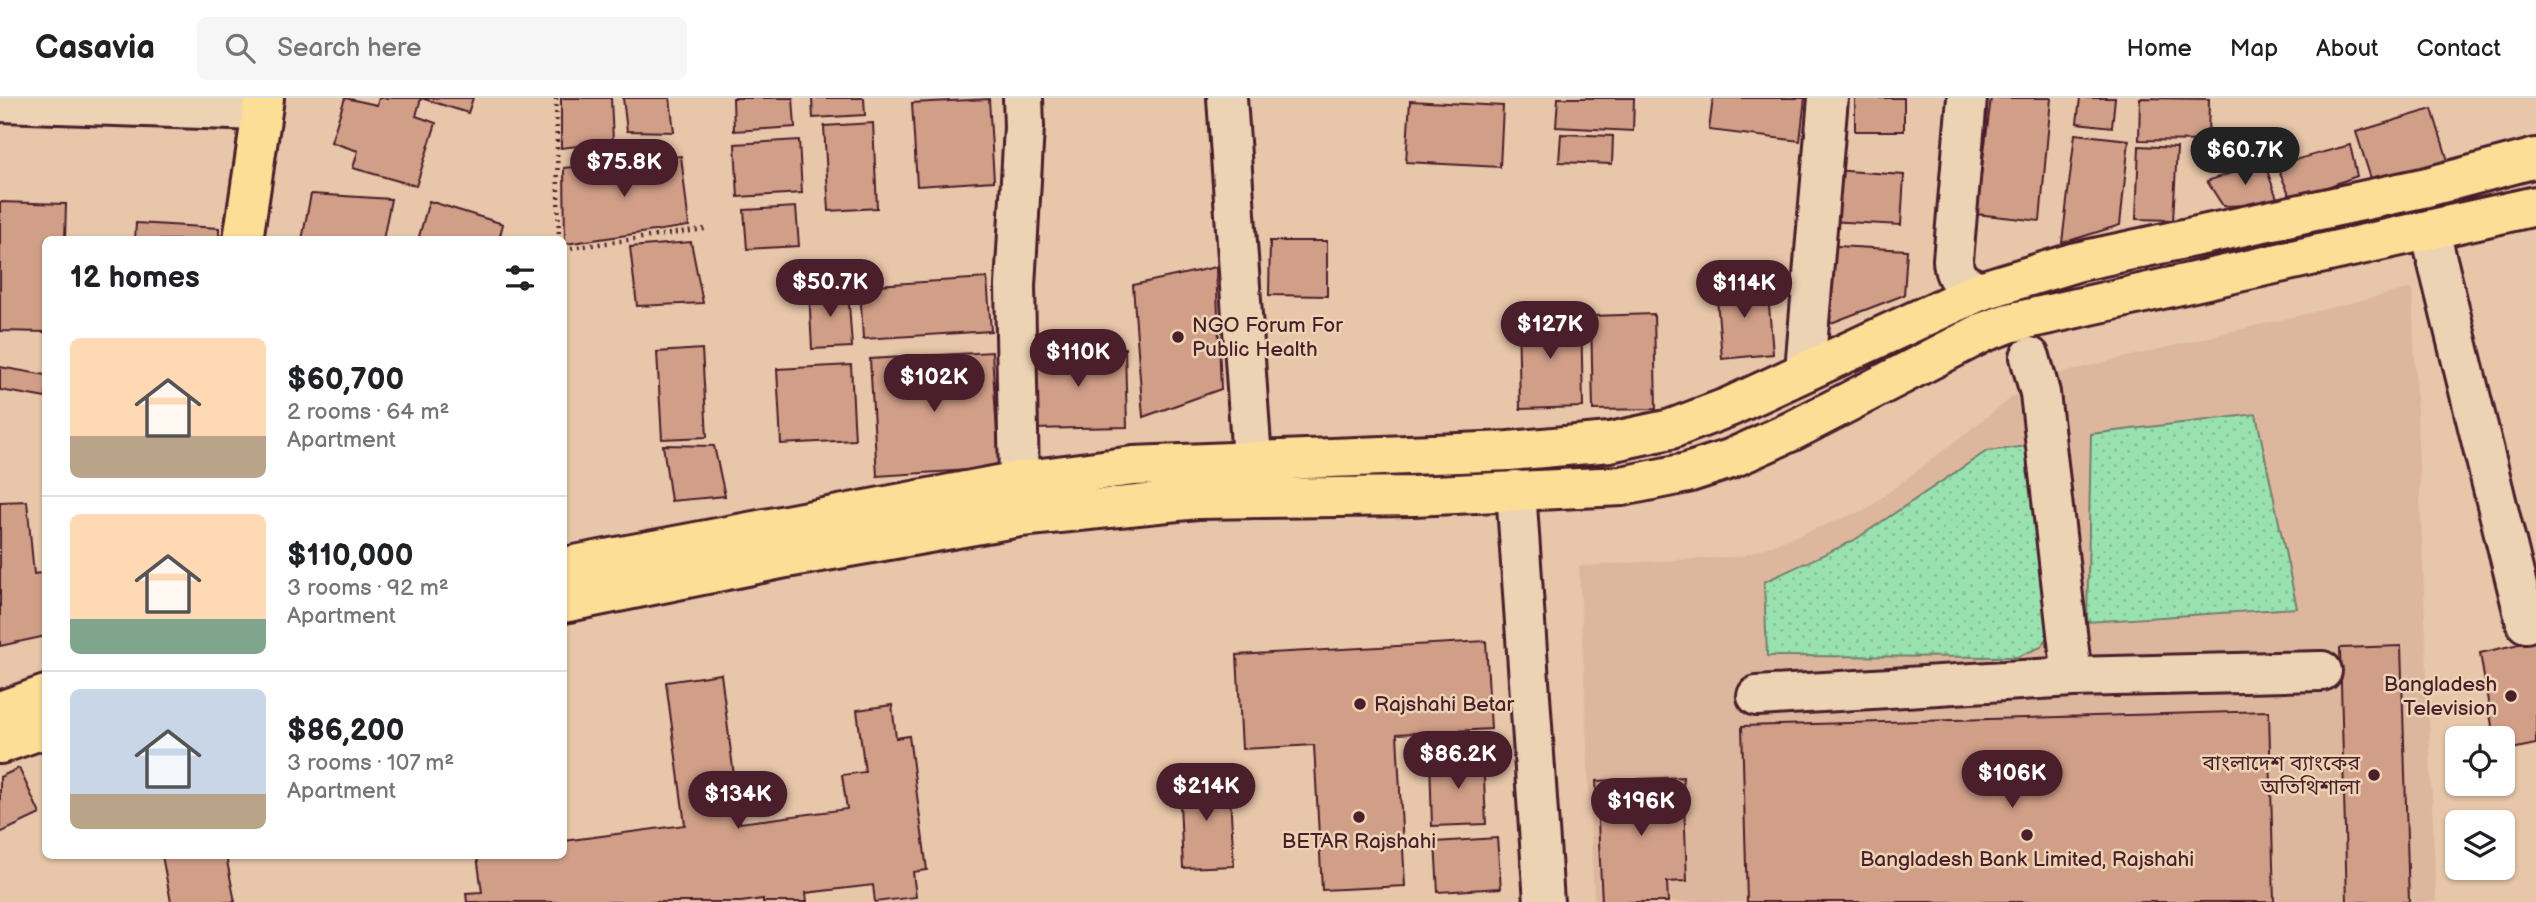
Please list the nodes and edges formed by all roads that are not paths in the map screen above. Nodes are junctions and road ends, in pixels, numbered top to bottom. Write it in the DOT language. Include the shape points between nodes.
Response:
graph roads {
  1 [pos="1023,98"];
  2 [pos="1227,98"];
  3 [pos="1828,98"];
  4 [pos="1967,98"];
  5 [pos="0,102"];
  6 [pos="262,105"];
  7 [pos="2536,158"];
  8 [pos="2536,206"];
  9 [pos="2430,231"];
  10 [pos="244,236"];
  11 [pos="1980,291"];
  12 [pos="2030,356"];
  13 [pos="1805,370"];
  14 [pos="1252,460"];
  15 [pos="1019,481"];
  16 [pos="1516,490"];
  17 [pos="567,566"];
  18 [pos="567,602"];
  19 [pos="2526,623"];
  20 [pos="2322,671"];
  21 [pos="2072,677"];
  22 [pos="42,696"];
  23 [pos="1757,696"];
  24 [pos="0,711"];
  25 [pos="42,729"];
  26 [pos="0,744"];
  27 [pos="1544,902"];
  1 -- 15 [label="street" via="1015,286"];
  2 -- 14 [label="street"];
  3 -- 13 [label="street"];
  4 -- 11 [label="street" via="1954,274 1962,284"];
  5 -- 6 [label="street"];
  6 -- 10 [label="main road"];
  7 -- 11 [label="main road" via="2427,187 2077,262"];
  8 -- 9 [label="main road"];
  9 -- 16 [label="main road" via="2009,323 1792,431 1687,473 1622,486"];
  9 -- 19 [label="street"];
  11 -- 13 [label="main road"];
  12 -- 21 [label="street" via="2040,393"];
  13 -- 14 [label="main road" via="1671,429 1610,442 1509,451"];
  14 -- 15 [label="main road" via="1133,466"];
  15 -- 17 [label="main road"];
  16 -- 18 [label="main road" via="1197,499 1020,517"];
  16 -- 27 [label="street"];
  20 -- 21 [label="street"];
  21 -- 23 [label="street"];
  22 -- 24 [label="main road"];
  25 -- 26 [label="main road"];
}
